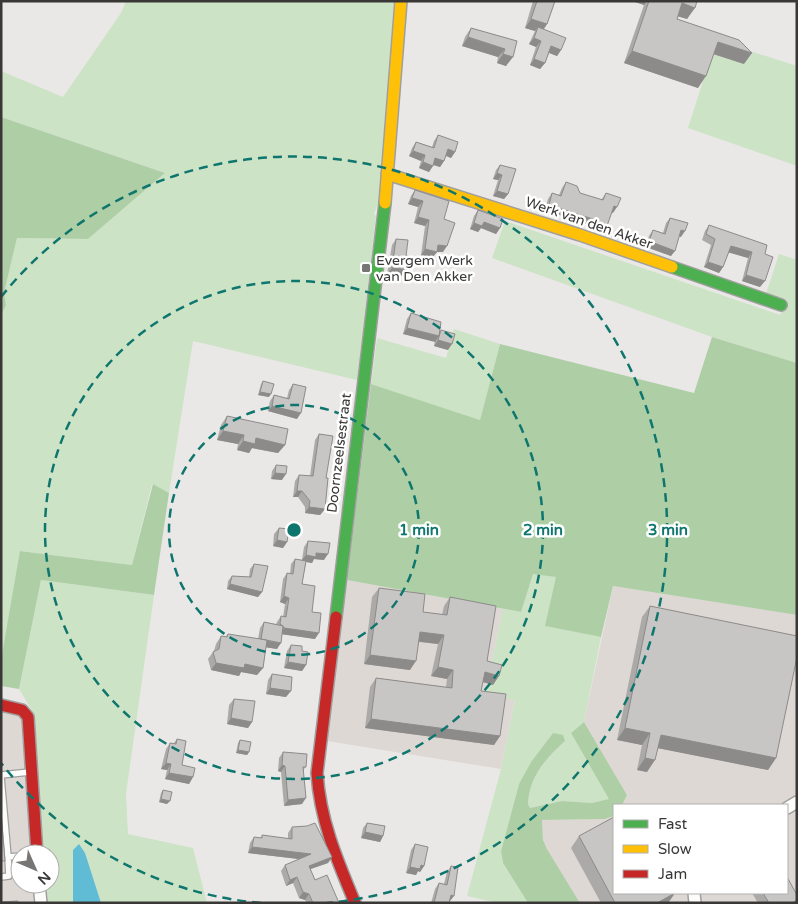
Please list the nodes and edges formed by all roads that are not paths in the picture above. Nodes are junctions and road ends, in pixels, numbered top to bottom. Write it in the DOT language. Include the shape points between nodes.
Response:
graph roads {
  1 [pos="401,1"];
  2 [pos="387,174"];
  3 [pos="780,305"];
  4 [pos="1,705"];
  5 [pos="32,772"];
  6 [pos="1,776"];
  7 [pos="37,844"];
  8 [pos="8,857"];
  9 [pos="1,876"];
  10 [pos="355,903"];
  1 -- 2 [label="main road, Doornzeelsestraat"];
  2 -- 3 [label="main road, Werk van den Akker" via="562,229"];
  2 -- 10 [label="main road, Doornzeelsestraat" via="317,773 324,822"];
  4 -- 5 [label="main road" via="22,710 28,717"];
  5 -- 6 [label="lane"];
  5 -- 7 [label="main road"];
  6 -- 8 [label="lane"];
  8 -- 9 [label="lane" via="9,876"];
}
